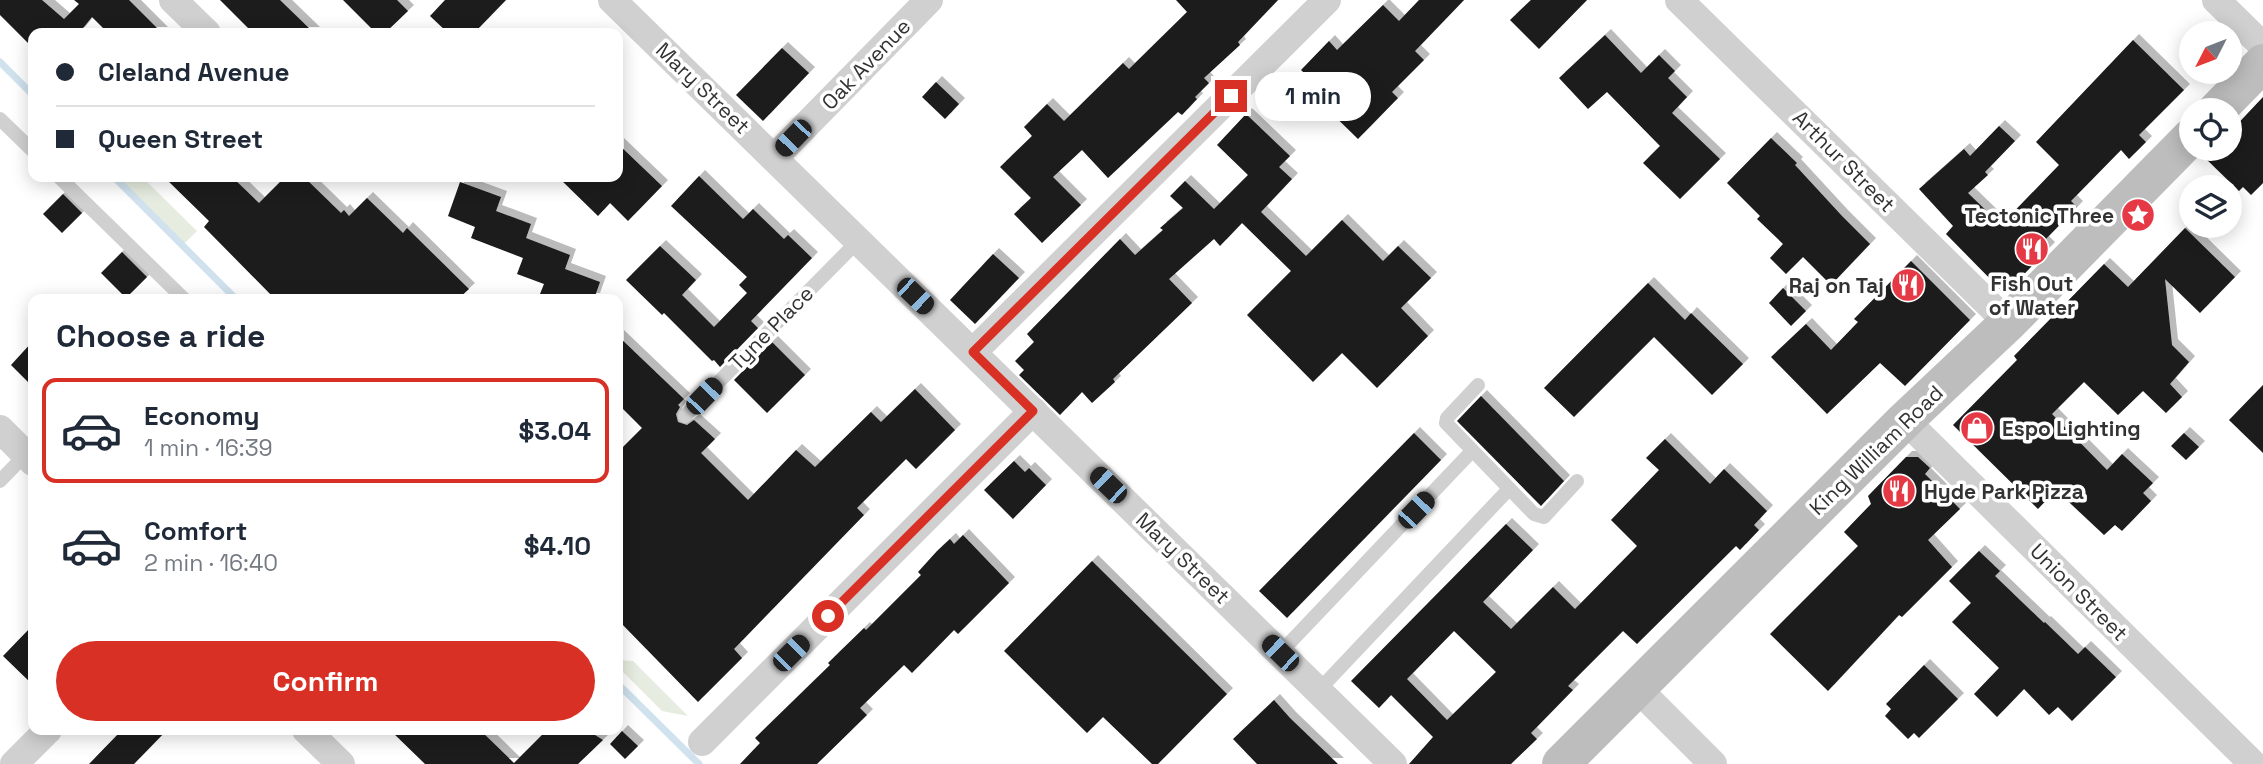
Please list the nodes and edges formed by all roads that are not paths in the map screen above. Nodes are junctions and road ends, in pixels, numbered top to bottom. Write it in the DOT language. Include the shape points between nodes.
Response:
graph roads {
  1 [pos="173,0"];
  2 [pos="612,0"];
  3 [pos="929,0"];
  4 [pos="1328,0"];
  5 [pos="1679,0"];
  6 [pos="2216,0"];
  7 [pos="202,28"];
  8 [pos="2263,46"];
  9 [pos="2263,63"];
  10 [pos="2229,98"];
  11 [pos="0,118"];
  12 [pos="28,146"];
  13 [pos="2179,149"];
  14 [pos="774,158"];
  15 [pos="64,182"];
  16 [pos="858,241"];
  17 [pos="179,294"];
  18 [pos="2008,323"];
  19 [pos="973,352"];
  20 [pos="1478,385"];
  21 [pos="1033,411"];
  22 [pos="685,416"];
  23 [pos="1905,420"];
  24 [pos="0,429"];
  25 [pos="1472,451"];
  26 [pos="28,457"];
  27 [pos="28,459"];
  28 [pos="0,481"];
  29 [pos="1577,481"];
  30 [pos="1509,489"];
  31 [pos="1280,653"];
  32 [pos="1637,688"];
  33 [pos="1318,691"];
  34 [pos="43,735"];
  35 [pos="311,735"];
  36 [pos="702,742"];
  37 [pos="14,764"];
  38 [pos="341,764"];
  39 [pos="1393,764"];
  40 [pos="1561,764"];
  41 [pos="1713,764"];
  42 [pos="2253,764"];
  1 -- 7 [label="street"];
  2 -- 14 [label="street, Mary Street"];
  3 -- 14 [label="street, Oak Avenue"];
  4 -- 19 [label="street"];
  5 -- 18 [label="street, Arthur Street"];
  6 -- 8 [label="street"];
  9 -- 10 [label="main road"];
  11 -- 12 [label="lane"];
  13 -- 18 [label="main road, King William Road"];
  14 -- 16 [label="street, Mary Street"];
  15 -- 17 [label="lane"];
  16 -- 19 [label="street, Mary Street"];
  16 -- 22 [label="lane, Tyne Place"];
  18 -- 23 [label="main road, King William Road"];
  19 -- 21 [label="street, Mary Street"];
  20 -- 25 [label="lane" via="1446,423"];
  21 -- 31 [label="street, Mary Street"];
  21 -- 36 [label="street"];
  23 -- 32 [label="main road, King William Road"];
  23 -- 42 [label="street, Union Street"];
  24 -- 26 [label="street"];
  25 -- 30 [label="lane"];
  25 -- 31 [label="lane"];
  27 -- 28 [label="lane"];
  29 -- 30 [label="lane" via="1544,517 1534,514"];
  30 -- 33 [label="lane"];
  31 -- 33 [label="street, Mary Street"];
  32 -- 40 [label="main road, King William Road"];
  32 -- 41 [label="street"];
  33 -- 39 [label="street, Mary Street"];
  34 -- 37 [label="street"];
  35 -- 38 [label="street"];
}
